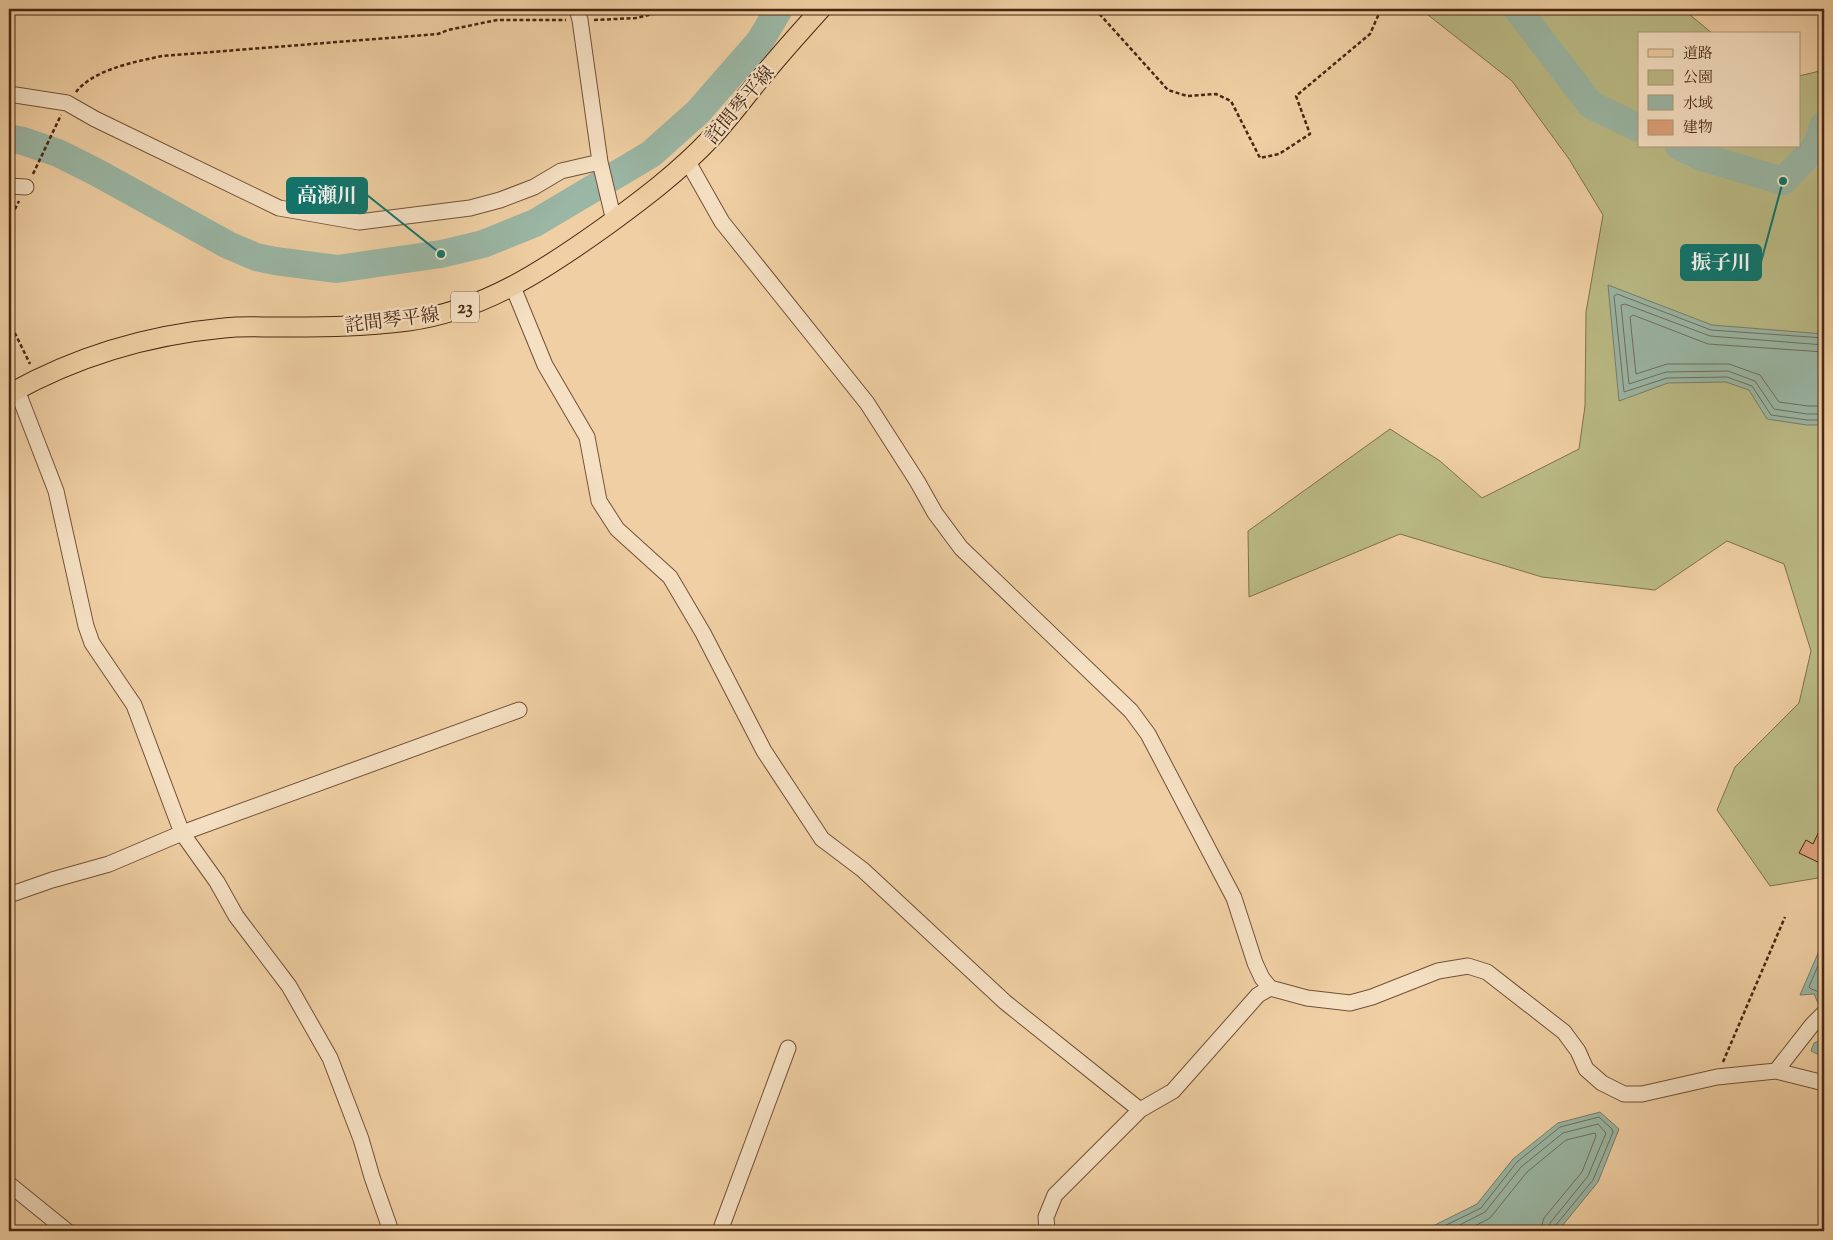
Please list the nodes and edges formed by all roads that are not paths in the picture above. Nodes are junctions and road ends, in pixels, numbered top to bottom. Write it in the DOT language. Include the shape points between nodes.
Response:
graph roads {
  1 [pos="821,9"];
  2 [pos="578,14"];
  3 [pos="9,94"];
  4 [pos="600,162"];
  5 [pos="688,162"];
  6 [pos="9,186"];
  7 [pos="26,187"];
  8 [pos="614,220"];
  9 [pos="512,287"];
  10 [pos="13,392"];
  11 [pos="519,710"];
  12 [pos="182,833"];
  13 [pos="9,895"];
  14 [pos="1270,988"];
  15 [pos="1824,1014"];
  16 [pos="788,1048"];
  17 [pos="1776,1071"];
  18 [pos="1824,1083"];
  19 [pos="1140,1110"];
  20 [pos="9,1184"];
  21 [pos="67,1231"];
  22 [pos="391,1231"];
  23 [pos="720,1231"];
  24 [pos="1047,1231"];
  1 -- 5 [label="main road, 詫間琴平線 / 23"];
  2 -- 4 [label="street"];
  3 -- 4 [label="street" via="67,103 95,120 280,208 358,222 470,208 534,187 560,171"];
  4 -- 8 [label="street"];
  5 -- 8 [label="main road, 詫間琴平線 / 23"];
  5 -- 14 [label="street" via="722,222 867,403 935,513 961,548 1131,711 1148,734 1234,898 1262,978"];
  6 -- 7 [label="street"];
  8 -- 9 [label="main road, 詫間琴平線 / 23" via="558,261"];
  9 -- 10 [label="main road, 詫間琴平線 / 23" via="462,308 410,321 352,327 225,328 150,339 91,355"];
  9 -- 19 [label="street" via="544,365 587,437 599,501 617,529 670,577 703,633 764,752 822,839 863,870 1005,1002"];
  10 -- 12 [label="street" via="56,491 92,643 134,705"];
  11 -- 12 [label="street"];
  12 -- 13 [label="street" via="109,864"];
  12 -- 22 [label="street" via="218,882 236,916 289,986 330,1058"];
  14 -- 17 [label="street" via="1308,998 1350,1003 1438,971 1468,966 1487,972 1564,1032 1586,1069 1602,1083 1624,1094 1642,1094 1716,1077"];
  14 -- 19 [label="street" via="1258,995 1173,1091"];
  15 -- 17 [label="street"];
  16 -- 23 [label="street"];
  17 -- 18 [label="street"];
  19 -- 24 [label="street" via="1055,1195 1046,1217"];
  20 -- 21 [label="street"];
}
